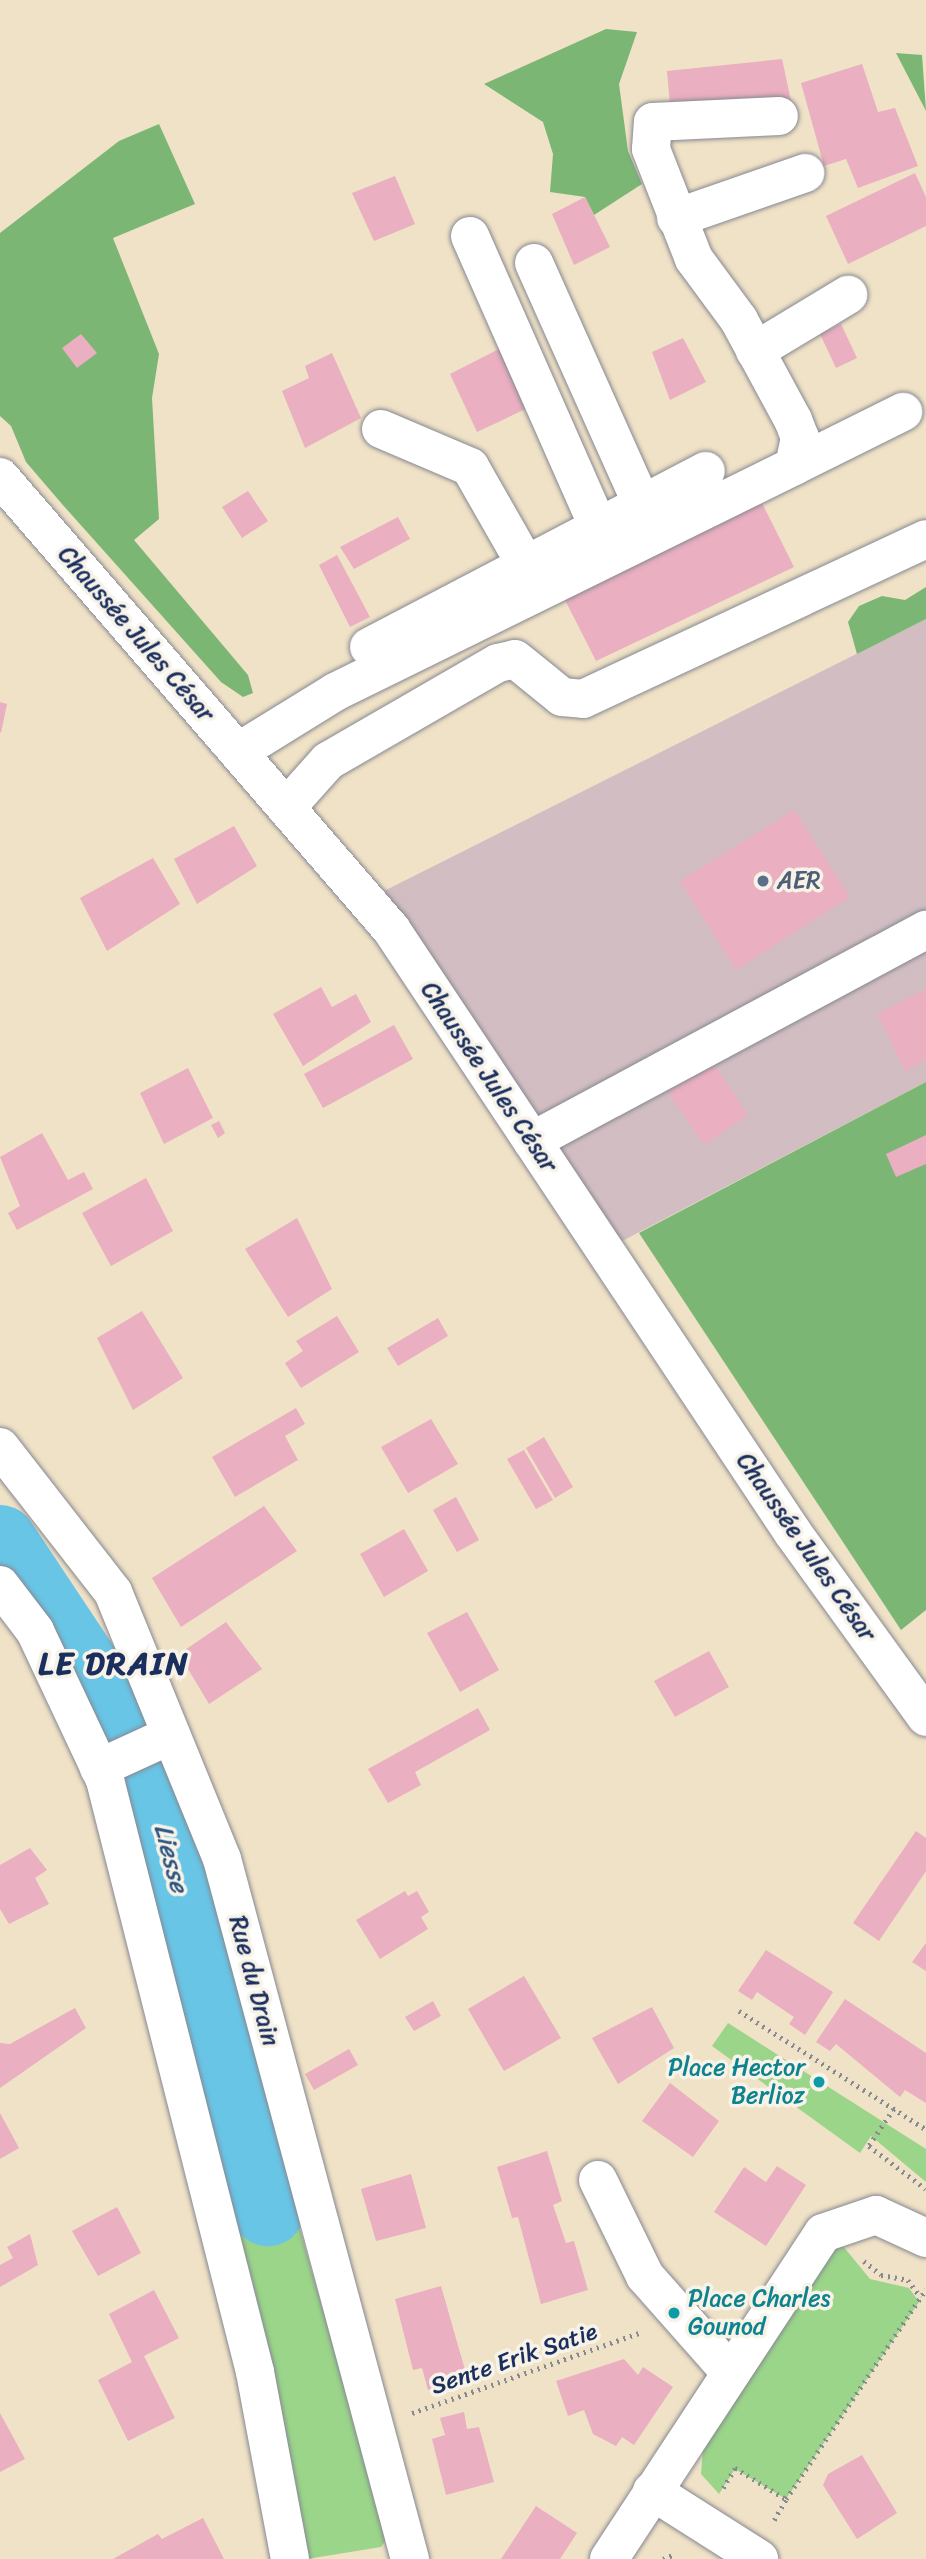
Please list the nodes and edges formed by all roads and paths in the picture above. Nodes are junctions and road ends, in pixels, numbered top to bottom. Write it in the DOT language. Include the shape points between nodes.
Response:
graph roads {
  1 [pos="779,116"];
  2 [pos="805,173"];
  3 [pos="676,218"];
  4 [pos="470,236"];
  5 [pos="534,263"];
  6 [pos="848,295"];
  7 [pos="755,351"];
  8 [pos="903,412"];
  9 [pos="381,429"];
  10 [pos="794,466"];
  11 [pos="706,471"];
  12 [pos="0,477"];
  13 [pos="642,504"];
  14 [pos="599,528"];
  15 [pos="926,539"];
  16 [pos="526,565"];
  17 [pos="238,752"];
  18 [pos="286,808"];
  19 [pos="926,930"];
  20 [pos="532,1141"];
  21 [pos="0,1447"];
  22 [pos="0,1585"];
  23 [pos="926,1717"];
  24 [pos="171,1735"];
  25 [pos="99,1768"];
  26 [pos="739,2011"];
  27 [pos="894,2109"];
  28 [pos="926,2129"];
  29 [pos="598,2180"];
  30 [pos="926,2189"];
  31 [pos="926,2238"];
  32 [pos="860,2252"];
  33 [pos="926,2289"];
  34 [pos="922,2298"];
  35 [pos="643,2332"];
  36 [pos="730,2372"];
  37 [pos="397,2418"];
  38 [pos="730,2476"];
  39 [pos="652,2491"];
  40 [pos="786,2499"];
  41 [pos="780,2508"];
  42 [pos="290,2559"];
  43 [pos="408,2559"];
  44 [pos="609,2559"];
  45 [pos="759,2559"];
  1 -- 3 [label="street" via="653,122 651,149"];
  2 -- 3 [label="street"];
  3 -- 7 [label="street" via="694,259"];
  4 -- 14 [label="street"];
  5 -- 13 [label="street"];
  6 -- 7 [label="street"];
  7 -- 10 [label="street" via="800,438"];
  8 -- 10 [label="street"];
  9 -- 16 [label="street" via="470,467"];
  10 -- 17 [label="street" via="335,692"];
  11 -- 13 [label="street"];
  12 -- 17 [label="street, Chaussée Jules César"];
  13 -- 14 [label="street"];
  14 -- 16 [label="street"];
  15 -- 18 [label="street" via="583,699 562,697 515,659 499,663 328,761"];
  16 -- 17 [label="street" via="317,674"];
  17 -- 18 [label="street, Chaussée Jules César"];
  18 -- 20 [label="street, Chaussée Jules César" via="391,929"];
  19 -- 20 [label="street"];
  20 -- 23 [label="street, Chaussée Jules César" via="793,1533"];
  21 -- 24 [label="street, Rue du Drain" via="113,1592"];
  22 -- 25 [label="street" via="35,1631"];
  24 -- 25 [label="street"];
  24 -- 43 [label="street, Rue du Drain" via="222,1859"];
  25 -- 42 [label="street" via="255,2372"];
  26 -- 27 [label="path"];
  27 -- 28 [label="path"];
  27 -- 30 [label="path" via="869,2147"];
  29 -- 36 [label="street" via="645,2276"];
  31 -- 36 [label="street" via="876,2216 822,2233"];
  32 -- 34 [label="path" via="869,2267 908,2280"];
  33 -- 34 [label="path"];
  34 -- 40 [label="path"];
  35 -- 37 [label="path, Sente Erik Satie"];
  36 -- 39 [label="street"];
  38 -- 40 [label="path" via="735,2469"];
  39 -- 44 [label="street"];
  39 -- 45 [label="street"];
  40 -- 41 [label="path"];
}
